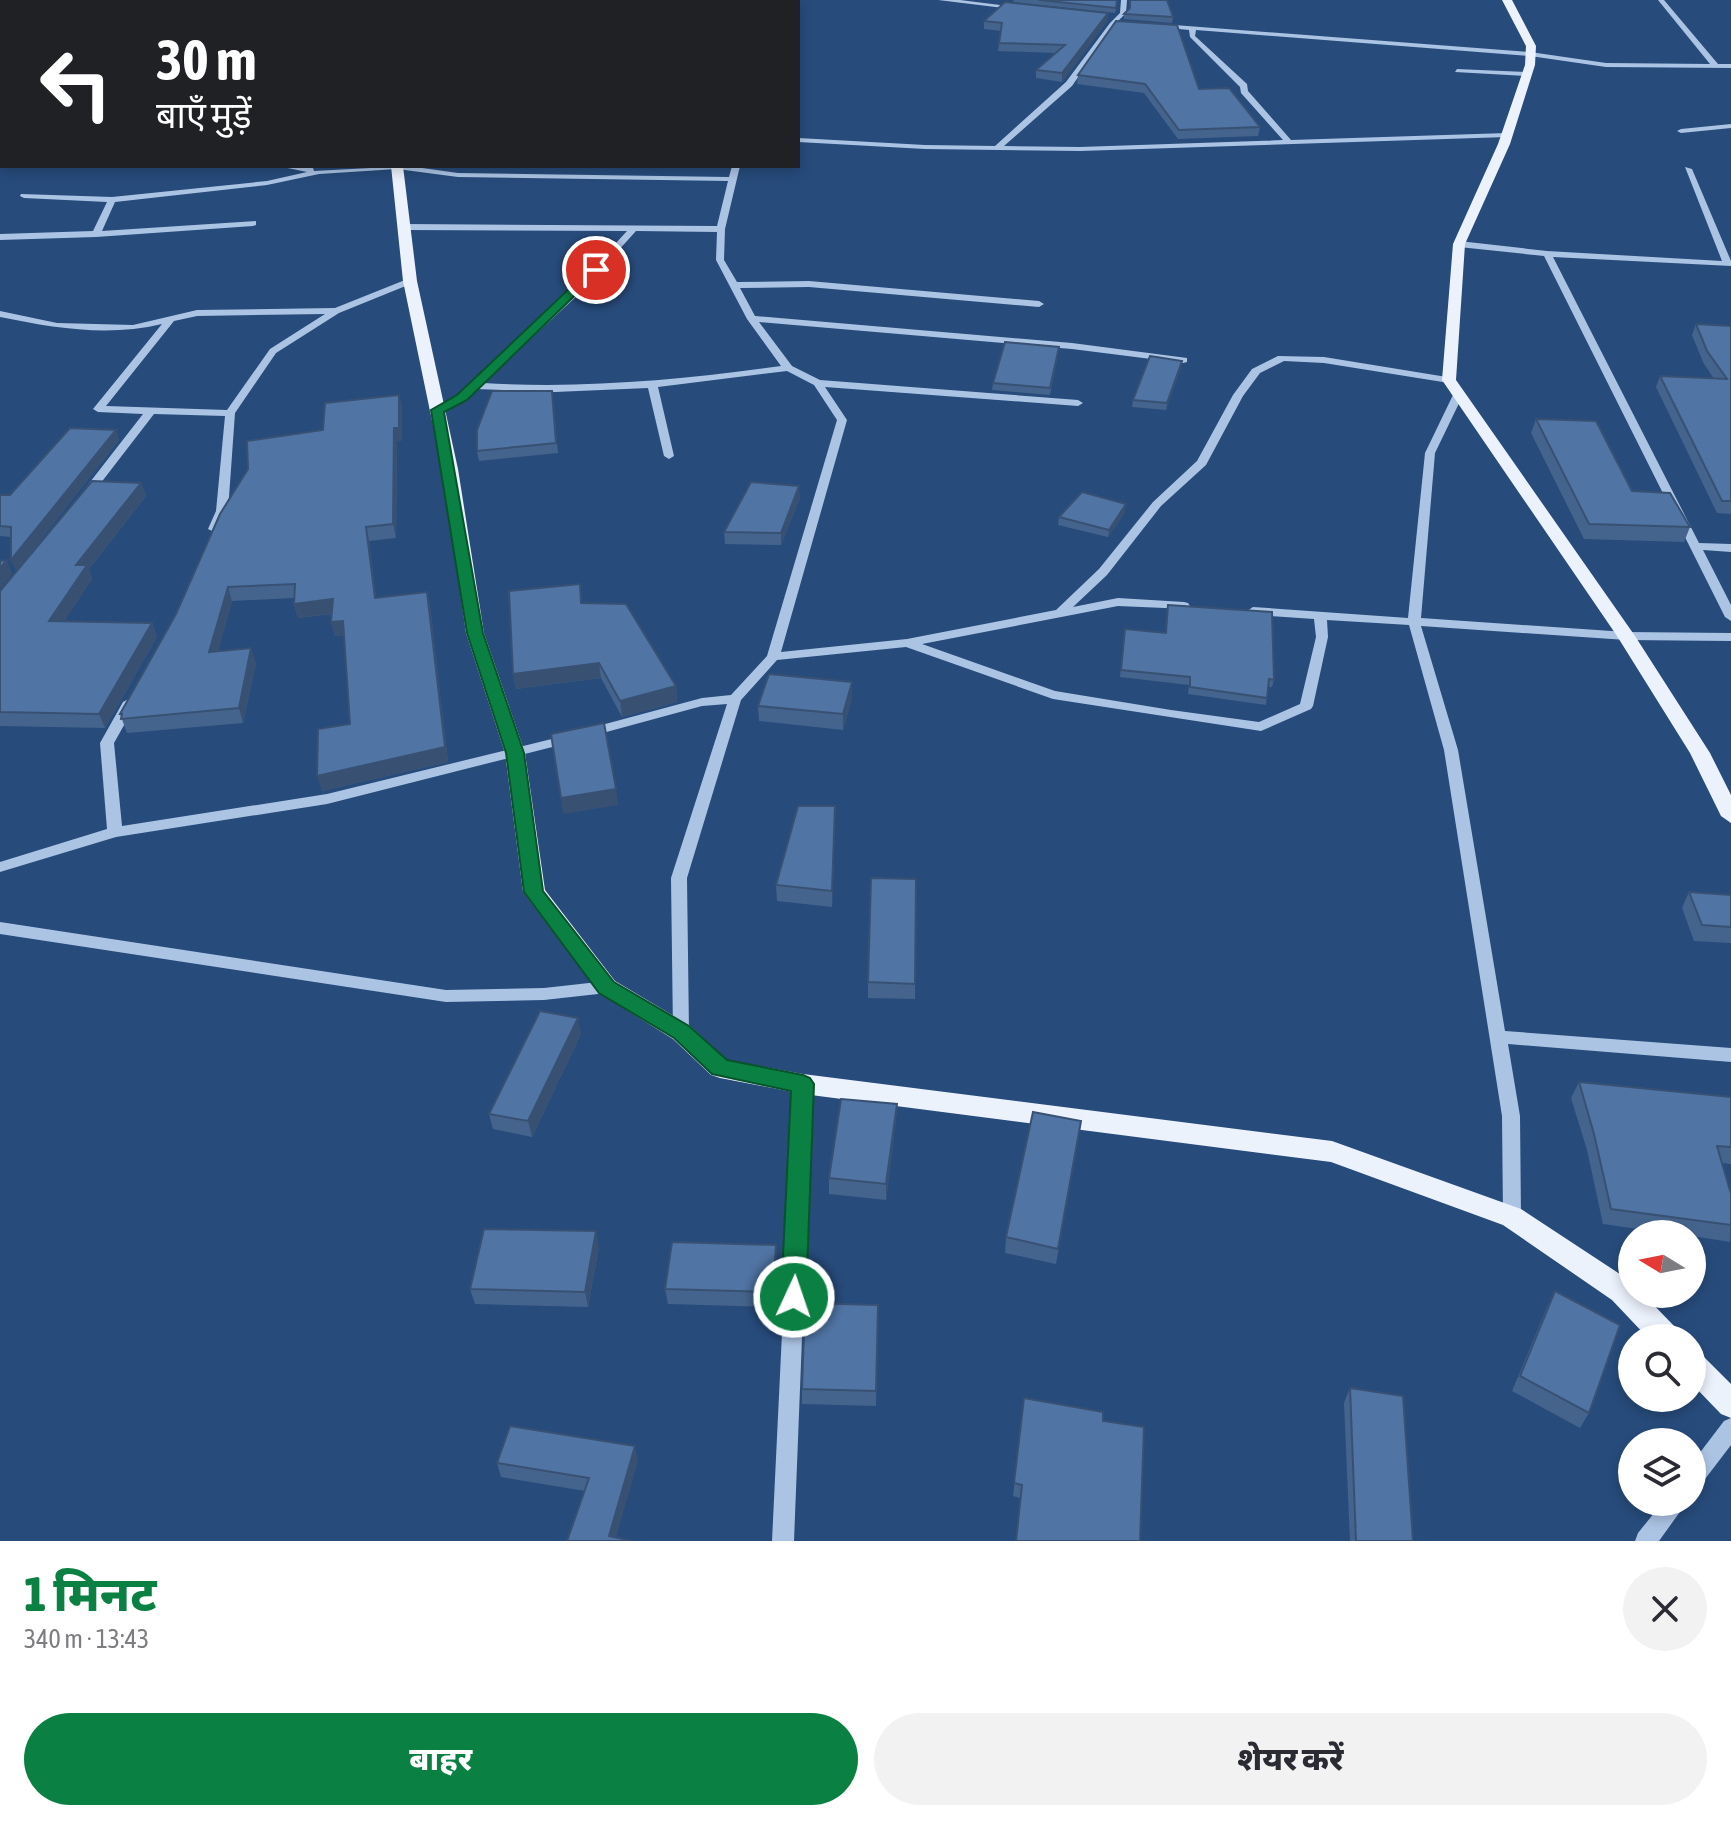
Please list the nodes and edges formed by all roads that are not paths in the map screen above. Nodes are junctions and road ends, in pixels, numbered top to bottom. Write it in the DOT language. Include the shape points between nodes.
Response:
graph roads {
  1 [pos="941,0"];
  2 [pos="1124,0"];
  3 [pos="1507,0"];
  4 [pos="1661,0"];
  5 [pos="1029,9"];
  6 [pos="1103,16"];
  7 [pos="1115,21"];
  8 [pos="1125,24"];
  9 [pos="1152,26"];
  10 [pos="1193,28"];
  11 [pos="1530,54"];
  12 [pos="1716,66"];
  13 [pos="1731,66"];
  14 [pos="1457,71"];
  15 [pos="1527,74"];
  16 [pos="1731,126"];
  17 [pos="1681,131"];
  18 [pos="1507,135"];
  19 [pos="800,140"];
  20 [pos="1288,141"];
  21 [pos="996,149"];
  22 [pos="294,168"];
  23 [pos="381,168"];
  24 [pos="397,168"];
  25 [pos="405,168"];
  26 [pos="1688,169"];
  27 [pos="319,172"];
  28 [pos="733,172"];
  29 [pos="24,196"];
  30 [pos="112,200"];
  31 [pos="253,223"];
  32 [pos="405,227"];
  33 [pos="635,227"];
  34 [pos="721,229"];
  35 [pos="96,234"];
  36 [pos="0,237"];
  37 [pos="1459,244"];
  38 [pos="1547,254"];
  39 [pos="1729,267"];
  40 [pos="410,281"];
  41 [pos="734,285"];
  42 [pos="1039,304"];
  43 [pos="336,311"];
  44 [pos="0,314"];
  45 [pos="171,319"];
  46 [pos="752,319"];
  47 [pos="1183,360"];
  48 [pos="788,368"];
  49 [pos="1449,380"];
  50 [pos="818,383"];
  51 [pos="474,386"];
  52 [pos="653,386"];
  53 [pos="1458,395"];
  54 [pos="1078,403"];
  55 [pos="437,410"];
  56 [pos="151,411"];
  57 [pos="230,413"];
  58 [pos="669,456"];
  59 [pos="80,504"];
  60 [pos="209,540"];
  61 [pos="1695,546"];
  62 [pos="1731,548"];
  63 [pos="1196,607"];
  64 [pos="1242,610"];
  65 [pos="1060,613"];
  66 [pos="1320,615"];
  67 [pos="1731,617"];
  68 [pos="1414,622"];
  69 [pos="1626,636"];
  70 [pos="1731,637"];
  71 [pos="907,643"];
  72 [pos="773,657"];
  73 [pos="136,692"];
  74 [pos="735,699"];
  75 [pos="515,753"];
  76 [pos="1731,816"];
  77 [pos="115,832"];
  78 [pos="0,867"];
  79 [pos="0,928"];
  80 [pos="607,987"];
  81 [pos="681,1032"];
  82 [pos="1498,1037"];
  83 [pos="1731,1055"];
  84 [pos="803,1084"];
  85 [pos="1512,1217"];
  86 [pos="1654,1324"];
  87 [pos="1706,1378"];
  88 [pos="1731,1404"];
  89 [pos="1731,1428"];
  90 [pos="1706,1461"];
  91 [pos="1665,1516"];
  92 [pos="783,1541"];
  93 [pos="1646,1541"];
  1 -- 5 [label="street"];
  2 -- 7 [label="street" via="1123,13"];
  3 -- 11 [label="main road" via="1531,46"];
  4 -- 12 [label="street"];
  6 -- 7 [label="street"];
  7 -- 8 [label="street"];
  7 -- 21 [label="street" via="1069,84"];
  9 -- 10 [label="street"];
  10 -- 11 [label="street"];
  10 -- 20 [label="street" via="1192,36 1244,86"];
  11 -- 12 [label="street" via="1606,65"];
  11 -- 15 [label="main road"];
  12 -- 13 [label="street"];
  14 -- 15 [label="street"];
  15 -- 18 [label="main road"];
  16 -- 17 [label="street"];
  18 -- 20 [label="street"];
  18 -- 37 [label="main road"];
  19 -- 21 [label="street"];
  20 -- 21 [label="street"];
  22 -- 27 [label="street"];
  23 -- 27 [label="street"];
  24 -- 32 [label="main road"];
  25 -- 28 [label="street" via="458,175"];
  26 -- 39 [label="street"];
  27 -- 30 [label="street"];
  28 -- 34 [label="street"];
  29 -- 30 [label="street"];
  30 -- 35 [label="street"];
  31 -- 35 [label="street"];
  32 -- 33 [label="street"];
  32 -- 40 [label="main road"];
  33 -- 34 [label="street"];
  33 -- 51 [label="street" via="576,292"];
  34 -- 41 [label="street" via="720,260"];
  35 -- 36 [label="street"];
  37 -- 38 [label="street"];
  37 -- 49 [label="main road"];
  38 -- 39 [label="street"];
  38 -- 61 [label="street"];
  40 -- 43 [label="street"];
  40 -- 55 [label="main road"];
  41 -- 42 [label="street" via="809,284"];
  41 -- 46 [label="street"];
  43 -- 45 [label="street" via="197,313"];
  43 -- 57 [label="street" via="273,351"];
  44 -- 45 [label="street" via="57,326 133,328"];
  45 -- 56 [label="street" via="98,409"];
  46 -- 47 [label="street"];
  46 -- 48 [label="street"];
  48 -- 50 [label="street"];
  48 -- 52 [label="street"];
  49 -- 53 [label="main road"];
  49 -- 65 [label="street" via="1282,358 1256,371 1202,463 1157,504 1103,572"];
  50 -- 54 [label="street"];
  50 -- 72 [label="street" via="842,420"];
  51 -- 52 [label="street" via="583,391"];
  51 -- 55 [label="street"];
  52 -- 58 [label="street"];
  53 -- 68 [label="street" via="1430,453"];
  53 -- 69 [label="main road"];
  55 -- 75 [label="main road" via="475,633"];
  56 -- 57 [label="street"];
  56 -- 59 [label="street"];
  57 -- 60 [label="street" via="222,511"];
  61 -- 62 [label="street"];
  61 -- 67 [label="street"];
  63 -- 65 [label="street" via="1118,602"];
  64 -- 66 [label="street"];
  65 -- 71 [label="street"];
  66 -- 68 [label="street"];
  66 -- 71 [label="street" via="1322,637 1306,706 1261,727 1053,695"];
  68 -- 69 [label="street"];
  68 -- 82 [label="street" via="1451,750"];
  69 -- 70 [label="street"];
  69 -- 76 [label="main road" via="1700,753"];
  71 -- 72 [label="street"];
  72 -- 74 [label="street"];
  73 -- 77 [label="street" via="107,743"];
  74 -- 75 [label="street" via="702,702"];
  74 -- 81 [label="street" via="679,878"];
  75 -- 77 [label="street" via="327,799"];
  75 -- 80 [label="main road" via="534,892"];
  77 -- 78 [label="street"];
  79 -- 80 [label="street" via="446,996"];
  80 -- 81 [label="main road"];
  81 -- 84 [label="main road" via="720,1068"];
  82 -- 83 [label="street"];
  82 -- 85 [label="street" via="1511,1116"];
  84 -- 85 [label="main road" via="1332,1152"];
  84 -- 92 [label="street"];
  85 -- 86 [label="main road" via="1622,1291"];
  87 -- 88 [label="main road"];
  89 -- 90 [label="street"];
  91 -- 93 [label="street"];
}
